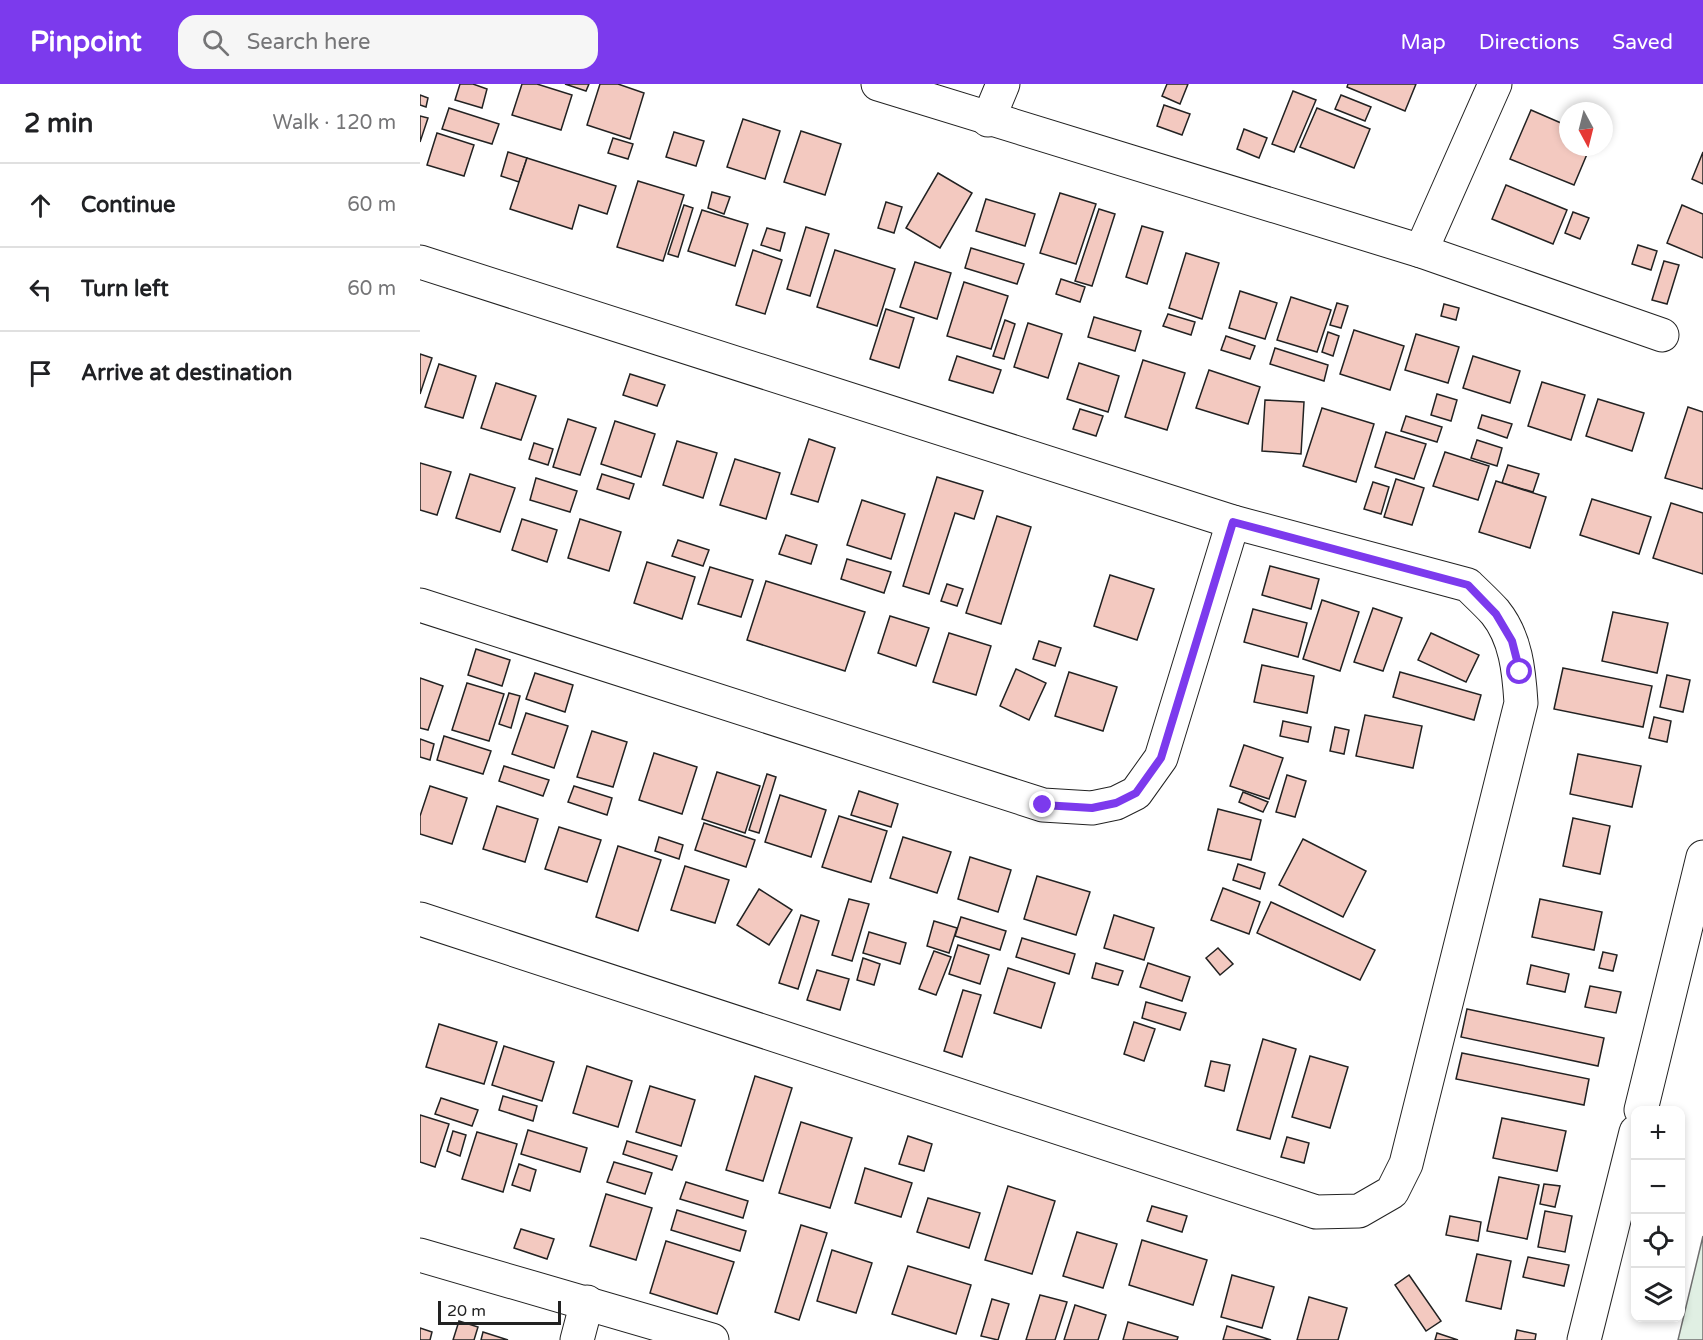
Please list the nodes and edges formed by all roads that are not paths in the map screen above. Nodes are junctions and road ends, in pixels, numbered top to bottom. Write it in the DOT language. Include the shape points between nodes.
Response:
graph roads {
  1 [pos="878,84"];
  2 [pos="1003,84"];
  3 [pos="1494,84"];
  4 [pos="988,120"];
  5 [pos="1421,251"];
  6 [pos="420,262"];
  7 [pos="1662,335"];
  8 [pos="1233,522"];
  9 [pos="420,605"];
  10 [pos="1703,857"];
  11 [pos="420,919"];
  12 [pos="1642,1106"];
  13 [pos="1631,1148"];
  14 [pos="420,1255"];
  15 [pos="587,1302"];
  16 [pos="577,1340"];
  17 [pos="712,1340"];
  18 [pos="1584,1340"];
  1 -- 4 [label="street"];
  2 -- 4 [label="street"];
  3 -- 5 [label="street"];
  4 -- 5 [label="street"];
  5 -- 7 [label="street"];
  6 -- 8 [label="street"];
  8 -- 9 [label="street" via="1161,758 1136,793 1116,803 1092,808 1043,805"];
  8 -- 11 [label="street" via="1468,585 1496,614 1512,641 1520,672 1521,703 1406,1164 1392,1192 1359,1211 1316,1212"];
  10 -- 12 [label="street"];
  13 -- 18 [label="street"];
  14 -- 15 [label="street"];
  15 -- 16 [label="street"];
  15 -- 17 [label="street"];
}
